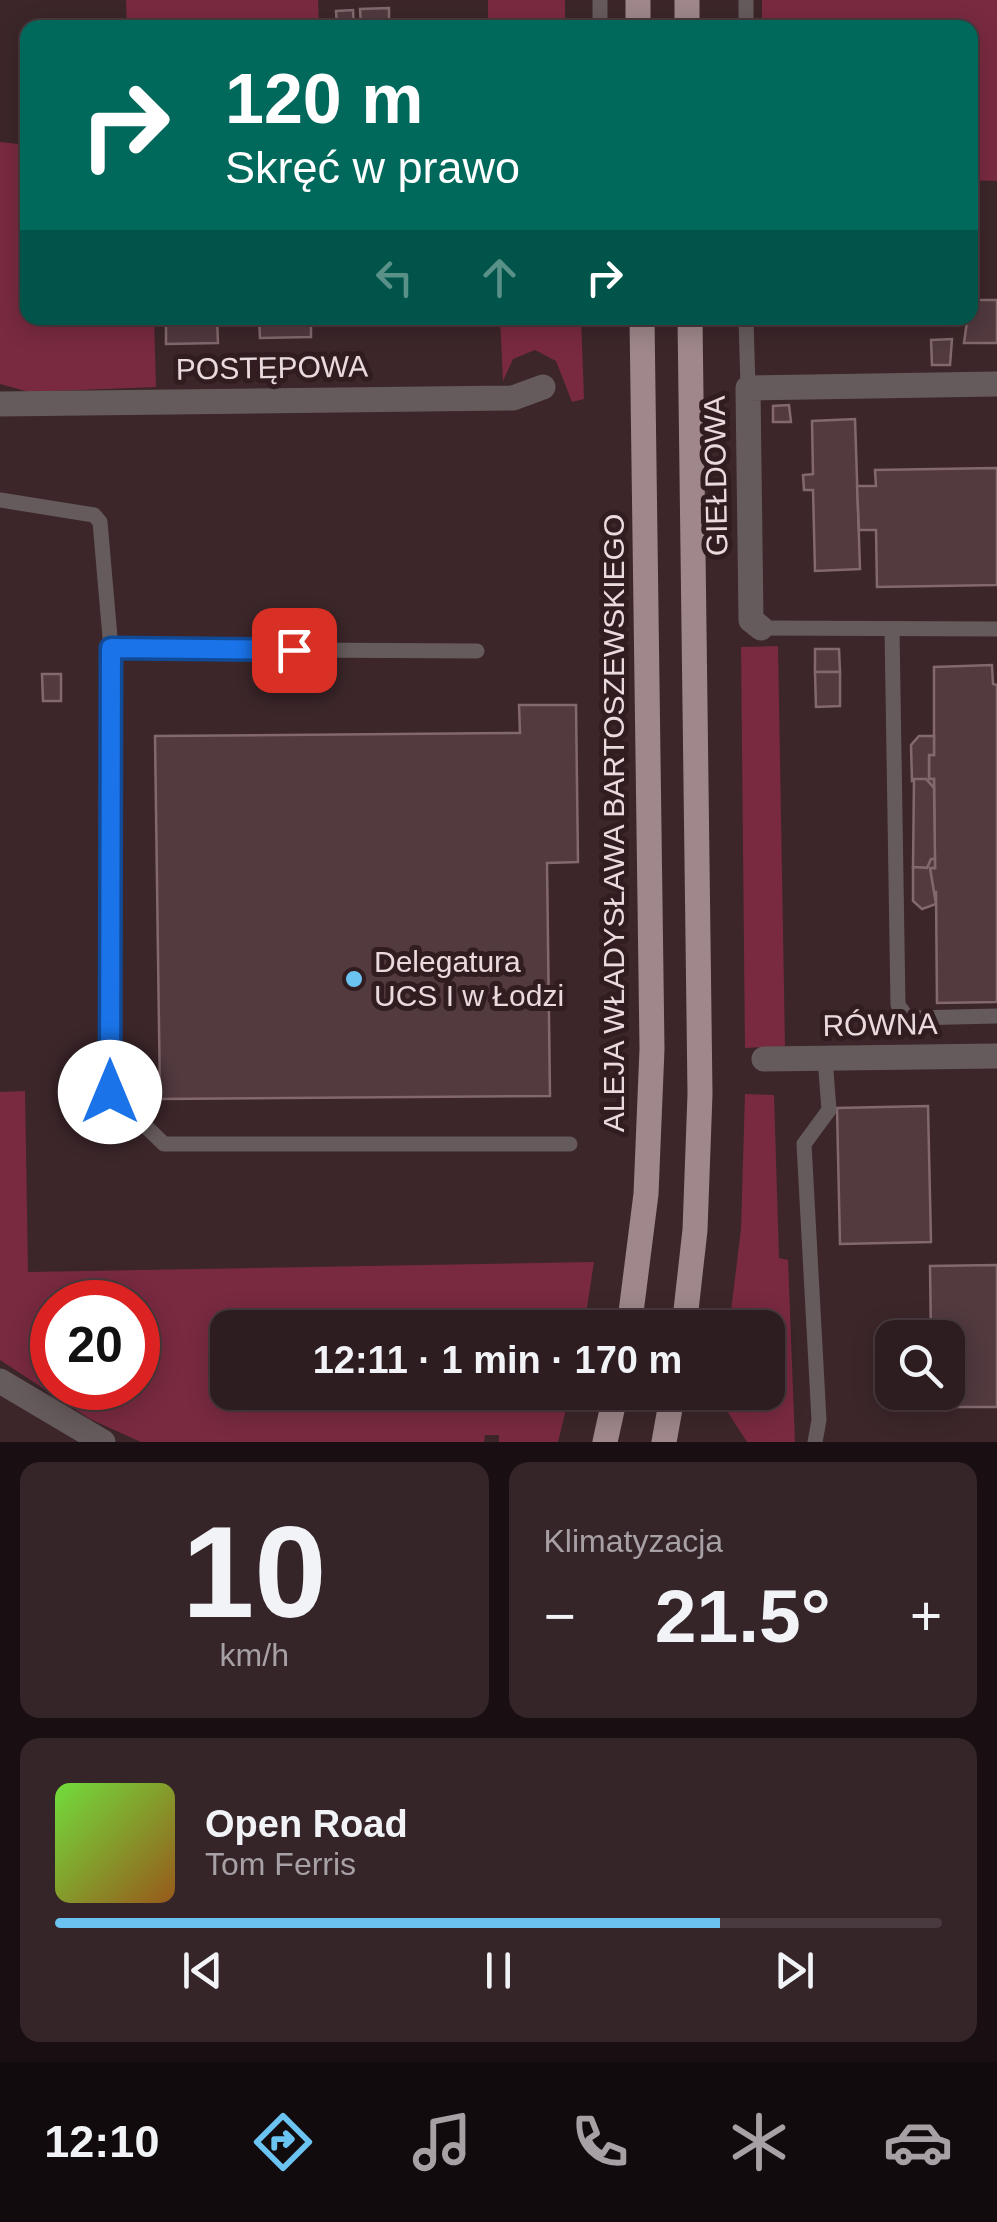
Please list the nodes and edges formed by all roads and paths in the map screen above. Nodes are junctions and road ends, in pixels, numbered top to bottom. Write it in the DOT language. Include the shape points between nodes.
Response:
graph roads {
  1 [pos="642,325"];
  2 [pos="690,325"];
  3 [pos="746,325"];
  4 [pos="997,384"];
  5 [pos="543,387"];
  6 [pos="748,388"];
  7 [pos="0,404"];
  8 [pos="0,500"];
  9 [pos="760,628"];
  10 [pos="892,629"];
  11 [pos="997,629"];
  12 [pos="111,648"];
  13 [pos="478,651"];
  14 [pos="997,1016"];
  15 [pos="997,1056"];
  16 [pos="825,1058"];
  17 [pos="764,1059"];
  18 [pos="570,1144"];
  19 [pos="631,1310"];
  20 [pos="686,1310"];
  21 [pos="0,1382"];
  22 [pos="612,1410"];
  23 [pos="670,1410"];
  24 [pos="104,1442"];
  25 [pos="605,1442"];
  26 [pos="664,1442"];
  27 [pos="815,1442"];
  1 -- 19 [label="main road, ALEJA WŁADYSŁAWA BARTOSZEWSKIEGO" via="652,1049 646,1194"];
  2 -- 20 [label="main road" via="700,1094"];
  3 -- 6 [label="lane, GIEŁDOWA"];
  4 -- 6 [label="street"];
  5 -- 7 [label="street, POSTĘPOWA" via="513,398"];
  6 -- 9 [label="street, GIEŁDOWA" via="750,620"];
  8 -- 12 [label="lane" via="94,515 100,522"];
  9 -- 10 [label="lane"];
  10 -- 11 [label="lane"];
  10 -- 14 [label="lane" via="898,1005 913,1018"];
  12 -- 13 [label="lane"];
  12 -- 18 [label="lane" via="110,1092 164,1144"];
  15 -- 16 [label="street, RÓWNA"];
  16 -- 17 [label="street, RÓWNA"];
  16 -- 27 [label="lane" via="829,1110 804,1144"];
  21 -- 24 [label="street"];
  22 -- 25 [label="main road"];
  23 -- 26 [label="main road"];
}
